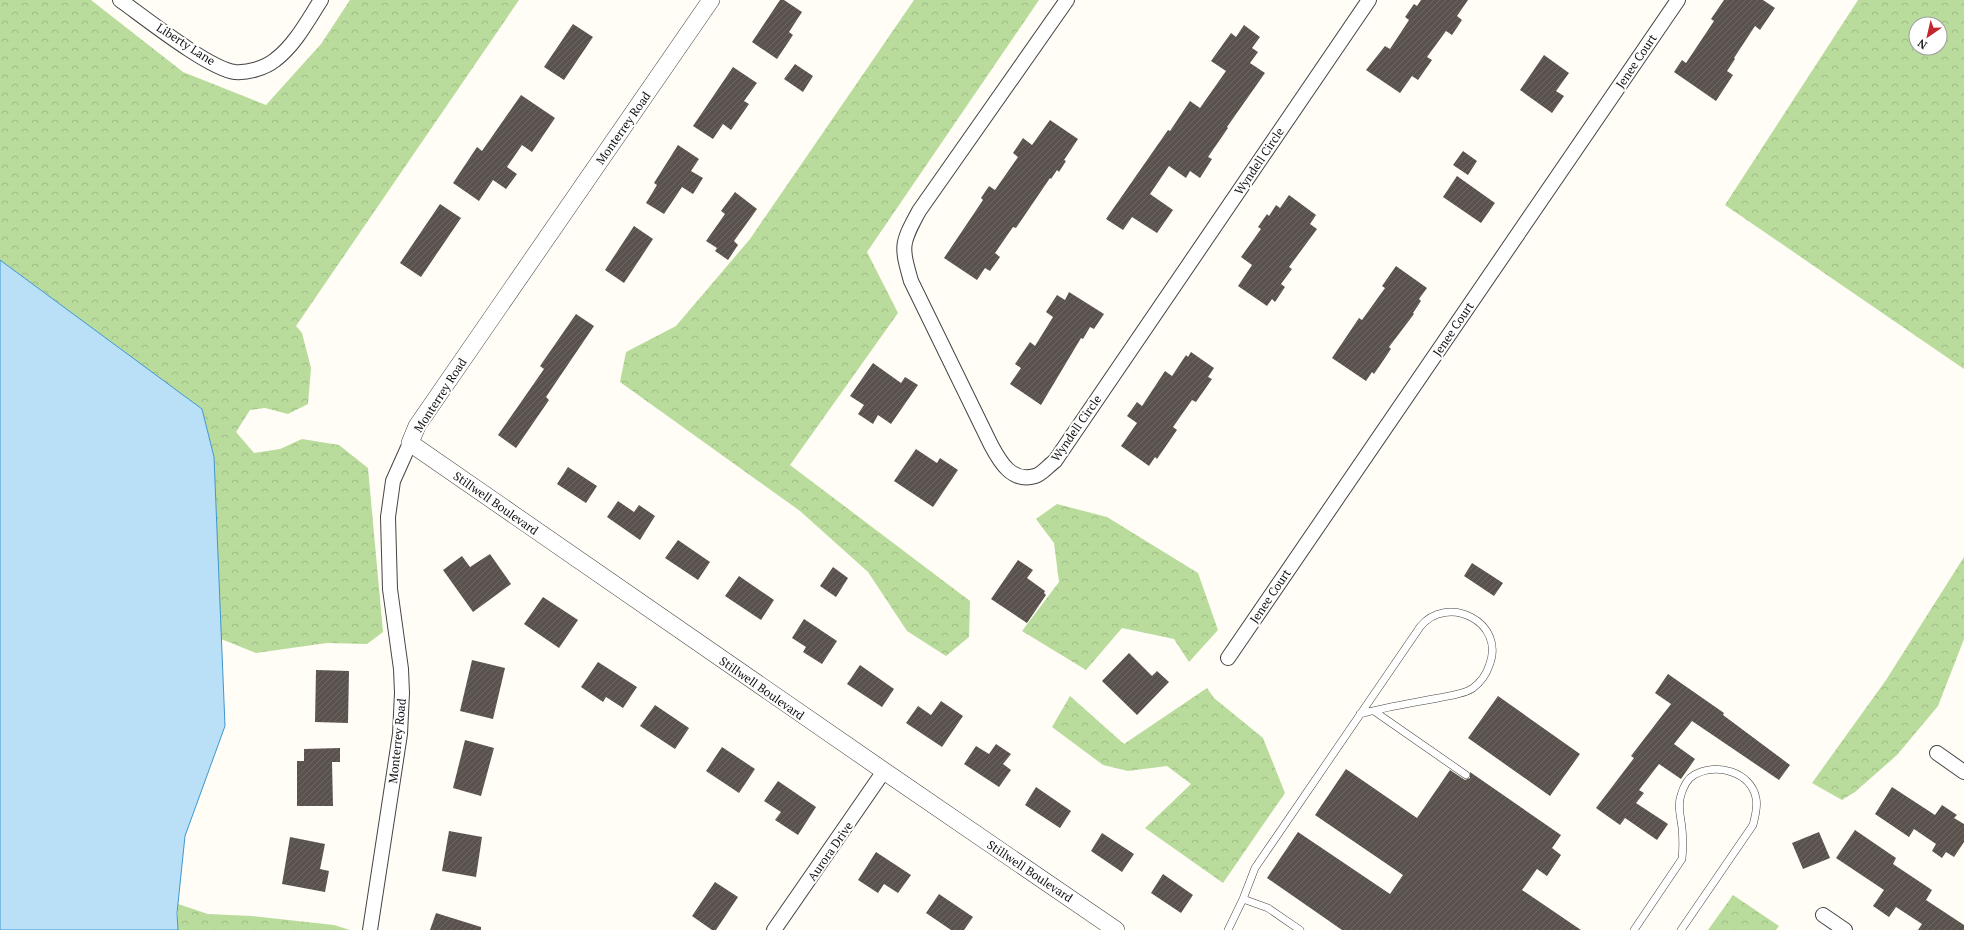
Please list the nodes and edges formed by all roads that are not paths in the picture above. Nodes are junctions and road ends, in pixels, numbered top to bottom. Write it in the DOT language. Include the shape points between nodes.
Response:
graph roads {
  1 [pos="120,0"];
  2 [pos="321,0"];
  3 [pos="711,0"];
  4 [pos="1067,0"];
  5 [pos="1369,0"];
  6 [pos="1678,0"];
  7 [pos="410,443"];
  8 [pos="1228,658"];
  9 [pos="1374,711"];
  10 [pos="1360,714"];
  11 [pos="1937,753"];
  12 [pos="884,772"];
  13 [pos="1964,772"];
  14 [pos="1466,775"];
  15 [pos="1243,899"];
  16 [pos="1823,915"];
  17 [pos="370,930"];
  18 [pos="774,930"];
  19 [pos="1116,930"];
  20 [pos="1228,930"];
  21 [pos="1300,930"];
  22 [pos="1634,930"];
  23 [pos="1681,930"];
  24 [pos="1845,930"];
  1 -- 2 [label="street, Liberty Lane" via="211,63 235,72 257,69 275,61 295,38"];
  3 -- 7 [label="street, Monterrey Road" via="417,426"];
  4 -- 5 [label="street, Wyndell Circle" via="919,211 903,244 911,281 991,445 1010,473 1023,477 1036,476 1054,461"];
  6 -- 8 [label="street, Jenee Court"];
  7 -- 12 [label="street, Stillwell Boulevard"];
  7 -- 17 [label="street, Monterrey Road" via="393,481 388,517 390,590 402,669 402,707"];
  9 -- 10 [label="lane"];
  9 -- 10 [label="lane" via="1472,689 1485,676 1492,660 1494,644 1487,629 1477,621 1458,613 1447,611 1427,618"];
  9 -- 14 [label="lane"];
  10 -- 15 [label="lane" via="1255,868"];
  11 -- 13 [label="street"];
  12 -- 18 [label="street, Aurora Drive"];
  12 -- 19 [label="street, Stillwell Boulevard"];
  15 -- 20 [label="lane"];
  15 -- 21 [label="lane" via="1268,908"];
  16 -- 24 [label="street"];
  22 -- 23 [label="lane" via="1682,859 1680,796 1686,783 1694,775 1706,771 1721,769 1734,772 1753,789 1756,811 1753,825"];
}
